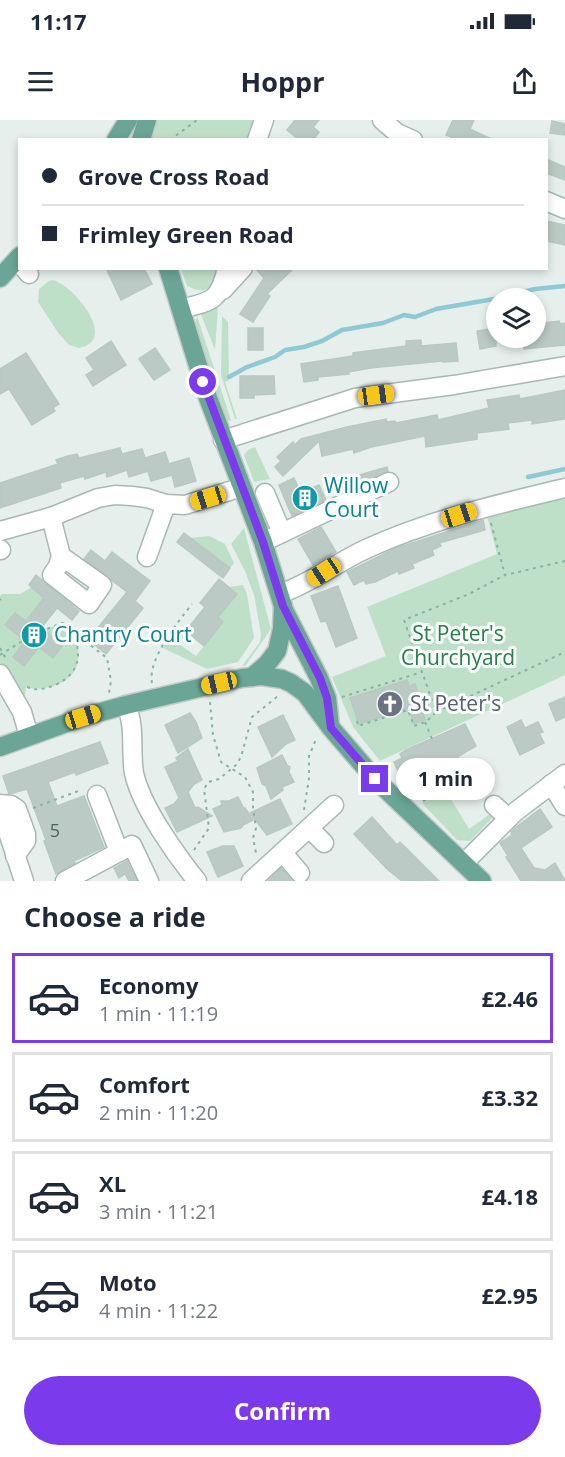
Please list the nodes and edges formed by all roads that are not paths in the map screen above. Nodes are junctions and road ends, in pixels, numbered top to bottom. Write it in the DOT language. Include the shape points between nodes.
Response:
graph roads {
  1 [pos="147,120"];
  2 [pos="264,120"];
  3 [pos="382,120"];
  4 [pos="142,138"];
  5 [pos="258,138"];
  6 [pos="408,138"];
  7 [pos="548,202"];
  8 [pos="565,209"];
  9 [pos="18,267"];
  10 [pos="169,270"];
  11 [pos="226,270"];
  12 [pos="241,270"];
  13 [pos="0,279"];
  14 [pos="219,293"];
  15 [pos="181,309"];
  16 [pos="565,366"];
  17 [pos="224,440"];
  18 [pos="389,482"];
  19 [pos="242,487"];
  20 [pos="565,488"];
  21 [pos="265,493"];
  22 [pos="166,504"];
  23 [pos="51,517"];
  24 [pos="0,531"];
  25 [pos="282,533"];
  26 [pos="263,542"];
  27 [pos="61,556"];
  28 [pos="147,557"];
  29 [pos="281,600"];
  30 [pos="0,674"];
  31 [pos="252,676"];
  32 [pos="126,705"];
  33 [pos="325,730"];
  34 [pos="29,736"];
  35 [pos="0,747"];
  36 [pos="558,779"];
  37 [pos="97,795"];
  38 [pos="334,805"];
  39 [pos="494,805"];
  40 [pos="565,806"];
  41 [pos="1,812"];
  42 [pos="508,819"];
  43 [pos="306,821"];
  44 [pos="324,843"];
  45 [pos="119,852"];
  46 [pos="283,853"];
  47 [pos="464,863"];
  48 [pos="300,873"];
  49 [pos="255,880"];
  50 [pos="24,881"];
  51 [pos="65,881"];
  52 [pos="149,881"];
  53 [pos="197,881"];
  54 [pos="482,881"];
  1 -- 4 [label="main road"];
  2 -- 5 [label="street"];
  3 -- 6 [label="street"];
  7 -- 8 [label="street"];
  9 -- 13 [label="main road"];
  10 -- 15 [label="main road"];
  11 -- 14 [label="street"];
  12 -- 14 [label="street"];
  14 -- 15 [label="street"];
  15 -- 17 [label="main road"];
  16 -- 17 [label="street" via="355,398"];
  17 -- 19 [label="main road"];
  18 -- 25 [label="street"];
  19 -- 22 [label="street" via="185,505"];
  19 -- 26 [label="main road"];
  20 -- 29 [label="street" via="486,506 367,549"];
  21 -- 25 [label="street"];
  22 -- 23 [label="street" via="115,495"];
  22 -- 28 [label="street"];
  23 -- 24 [label="street"];
  23 -- 27 [label="street"];
  25 -- 26 [label="street"];
  26 -- 29 [label="main road"];
  29 -- 31 [label="main road" via="282,630 277,651"];
  29 -- 33 [label="main road" via="327,698"];
  30 -- 34 [label="street" via="22,712"];
  31 -- 32 [label="main road"];
  31 -- 33 [label="main road" via="274,677 305,693"];
  32 -- 34 [label="main road"];
  32 -- 53 [label="street" via="133,727 137,783 174,853"];
  33 -- 47 [label="main road"];
  34 -- 35 [label="main road"];
  36 -- 40 [label="street"];
  36 -- 42 [label="street"];
  37 -- 45 [label="street"];
  38 -- 43 [label="street"];
  39 -- 42 [label="street"];
  41 -- 50 [label="street" via="11,805 16,809 26,834 26,841 15,856"];
  42 -- 47 [label="street"];
  43 -- 44 [label="street"];
  43 -- 46 [label="street"];
  45 -- 51 [label="street"];
  45 -- 52 [label="street" via="132,845"];
  46 -- 48 [label="street"];
  46 -- 49 [label="street"];
  47 -- 54 [label="main road"];
}
